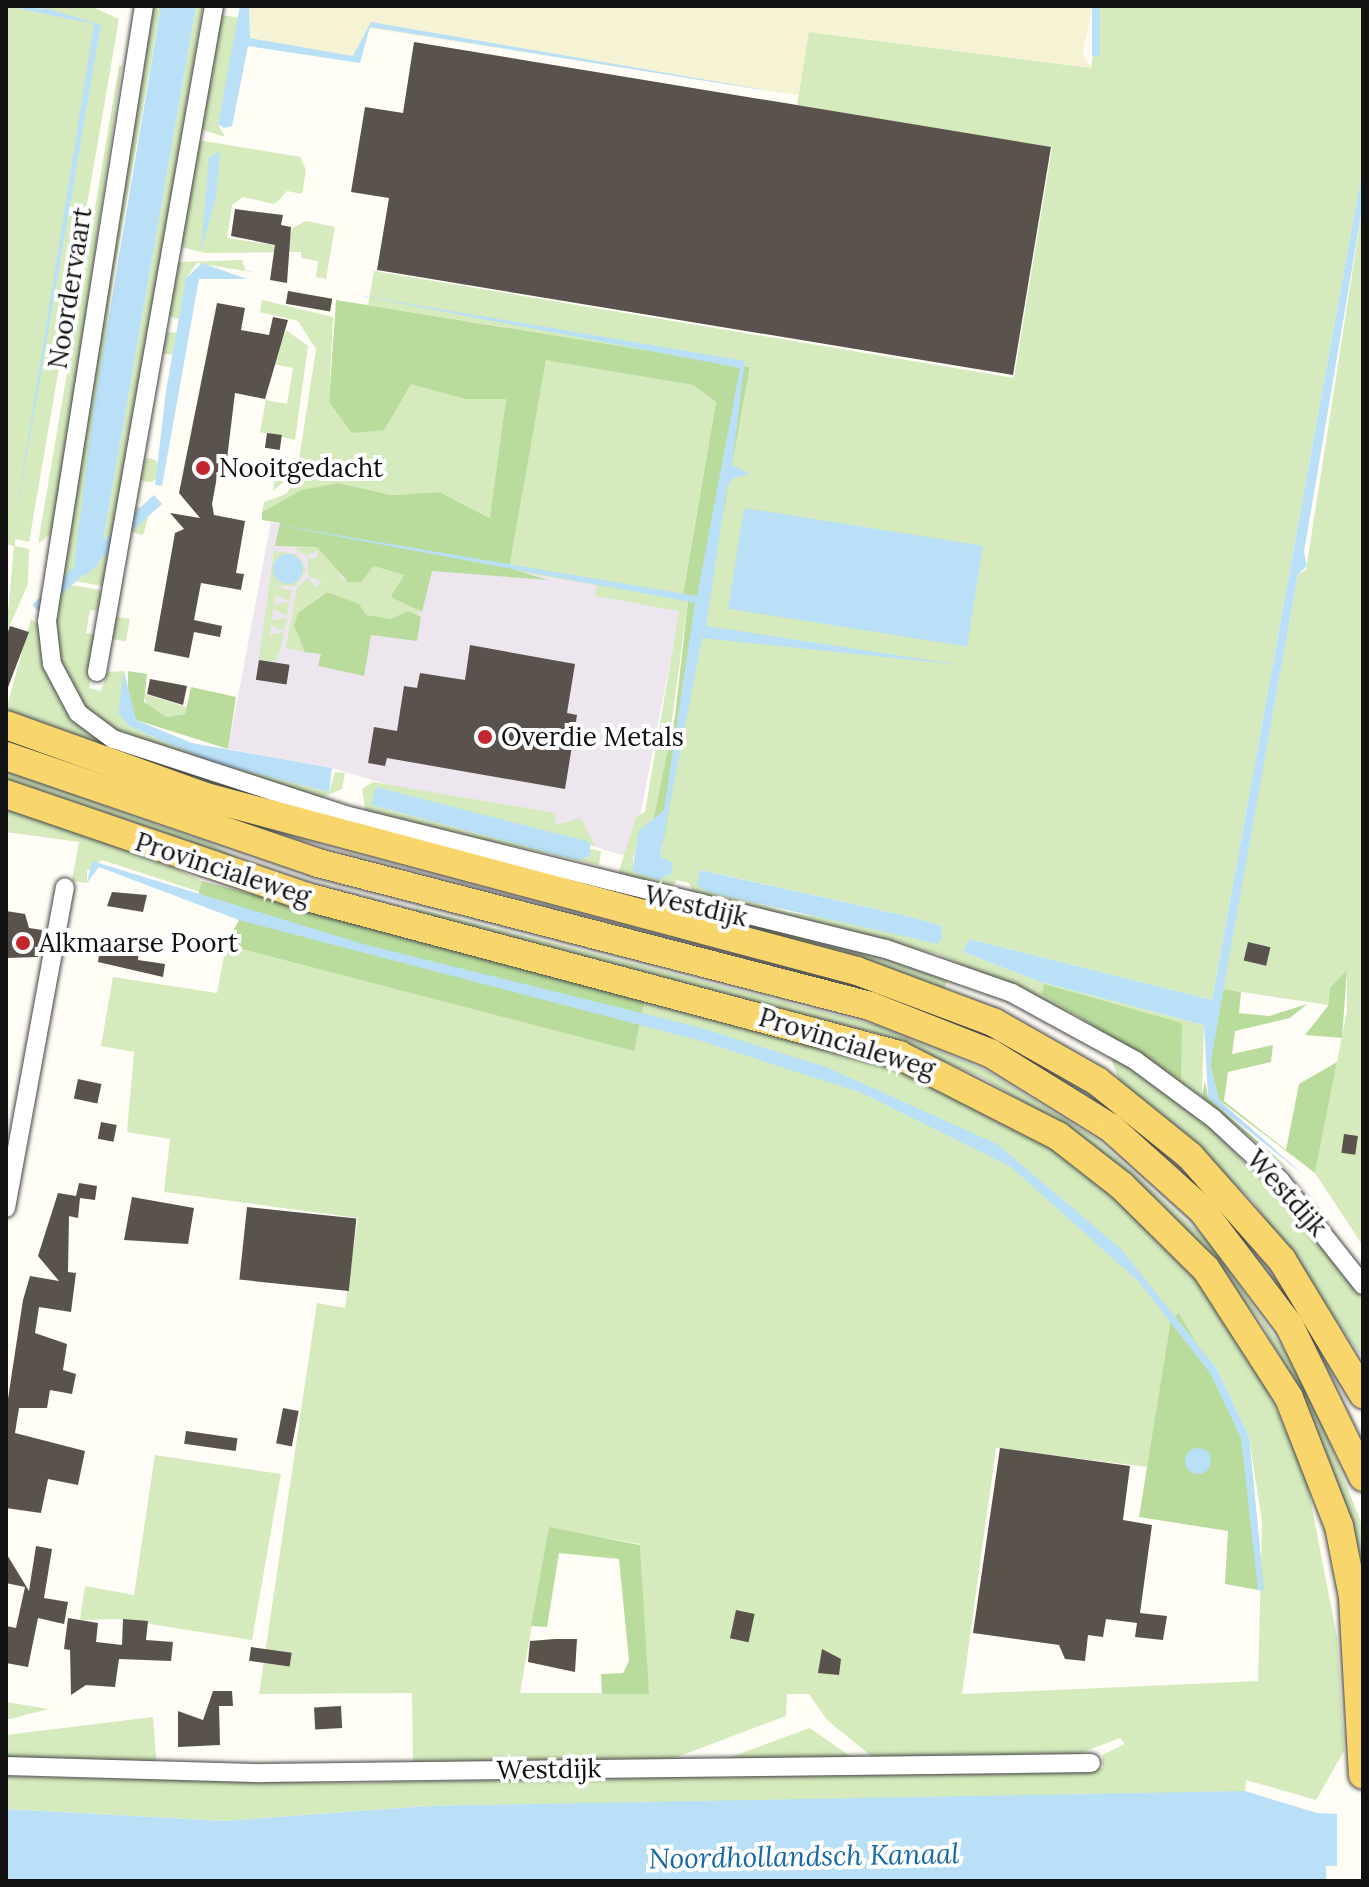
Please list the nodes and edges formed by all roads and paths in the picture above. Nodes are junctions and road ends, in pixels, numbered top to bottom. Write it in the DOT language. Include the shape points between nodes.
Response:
graph roads {
  1 [pos="144,6"];
  2 [pos="214,6"];
  3 [pos="53,580"];
  4 [pos="97,672"];
  5 [pos="6,725"];
  6 [pos="6,756"];
  7 [pos="6,794"];
  8 [pos="65,887"];
  9 [pos="13,1126"];
  10 [pos="6,1208"];
  11 [pos="1363,1285"];
  12 [pos="1363,1394"];
  13 [pos="1363,1477"];
  14 [pos="1091,1763"];
  15 [pos="6,1766"];
  16 [pos="1363,1775"];
  1 -- 3 [label="street, Noordervaart"];
  2 -- 4 [label="street"];
  3 -- 11 [label="street, Westdijk" via="52,664 67,699 99,732 359,819 886,949 1012,993 1136,1061 1214,1119 1280,1180"];
  5 -- 12 [label="main road, Westdijk" via="260,813 857,971 993,1022 1097,1081 1190,1156 1282,1260"];
  6 -- 13 [label="main road, Provincialeweg" via="318,863 870,1006 990,1053 1111,1128 1202,1210 1289,1325"];
  7 -- 16 [label="main road, Provincialeweg" via="307,897 899,1055 1058,1136 1122,1186 1206,1269 1289,1398 1339,1526 1353,1597"];
  8 -- 9 [label="street"];
  9 -- 10 [label="street"];
  14 -- 15 [label="street, Westdijk" via="263,1773"];
}
